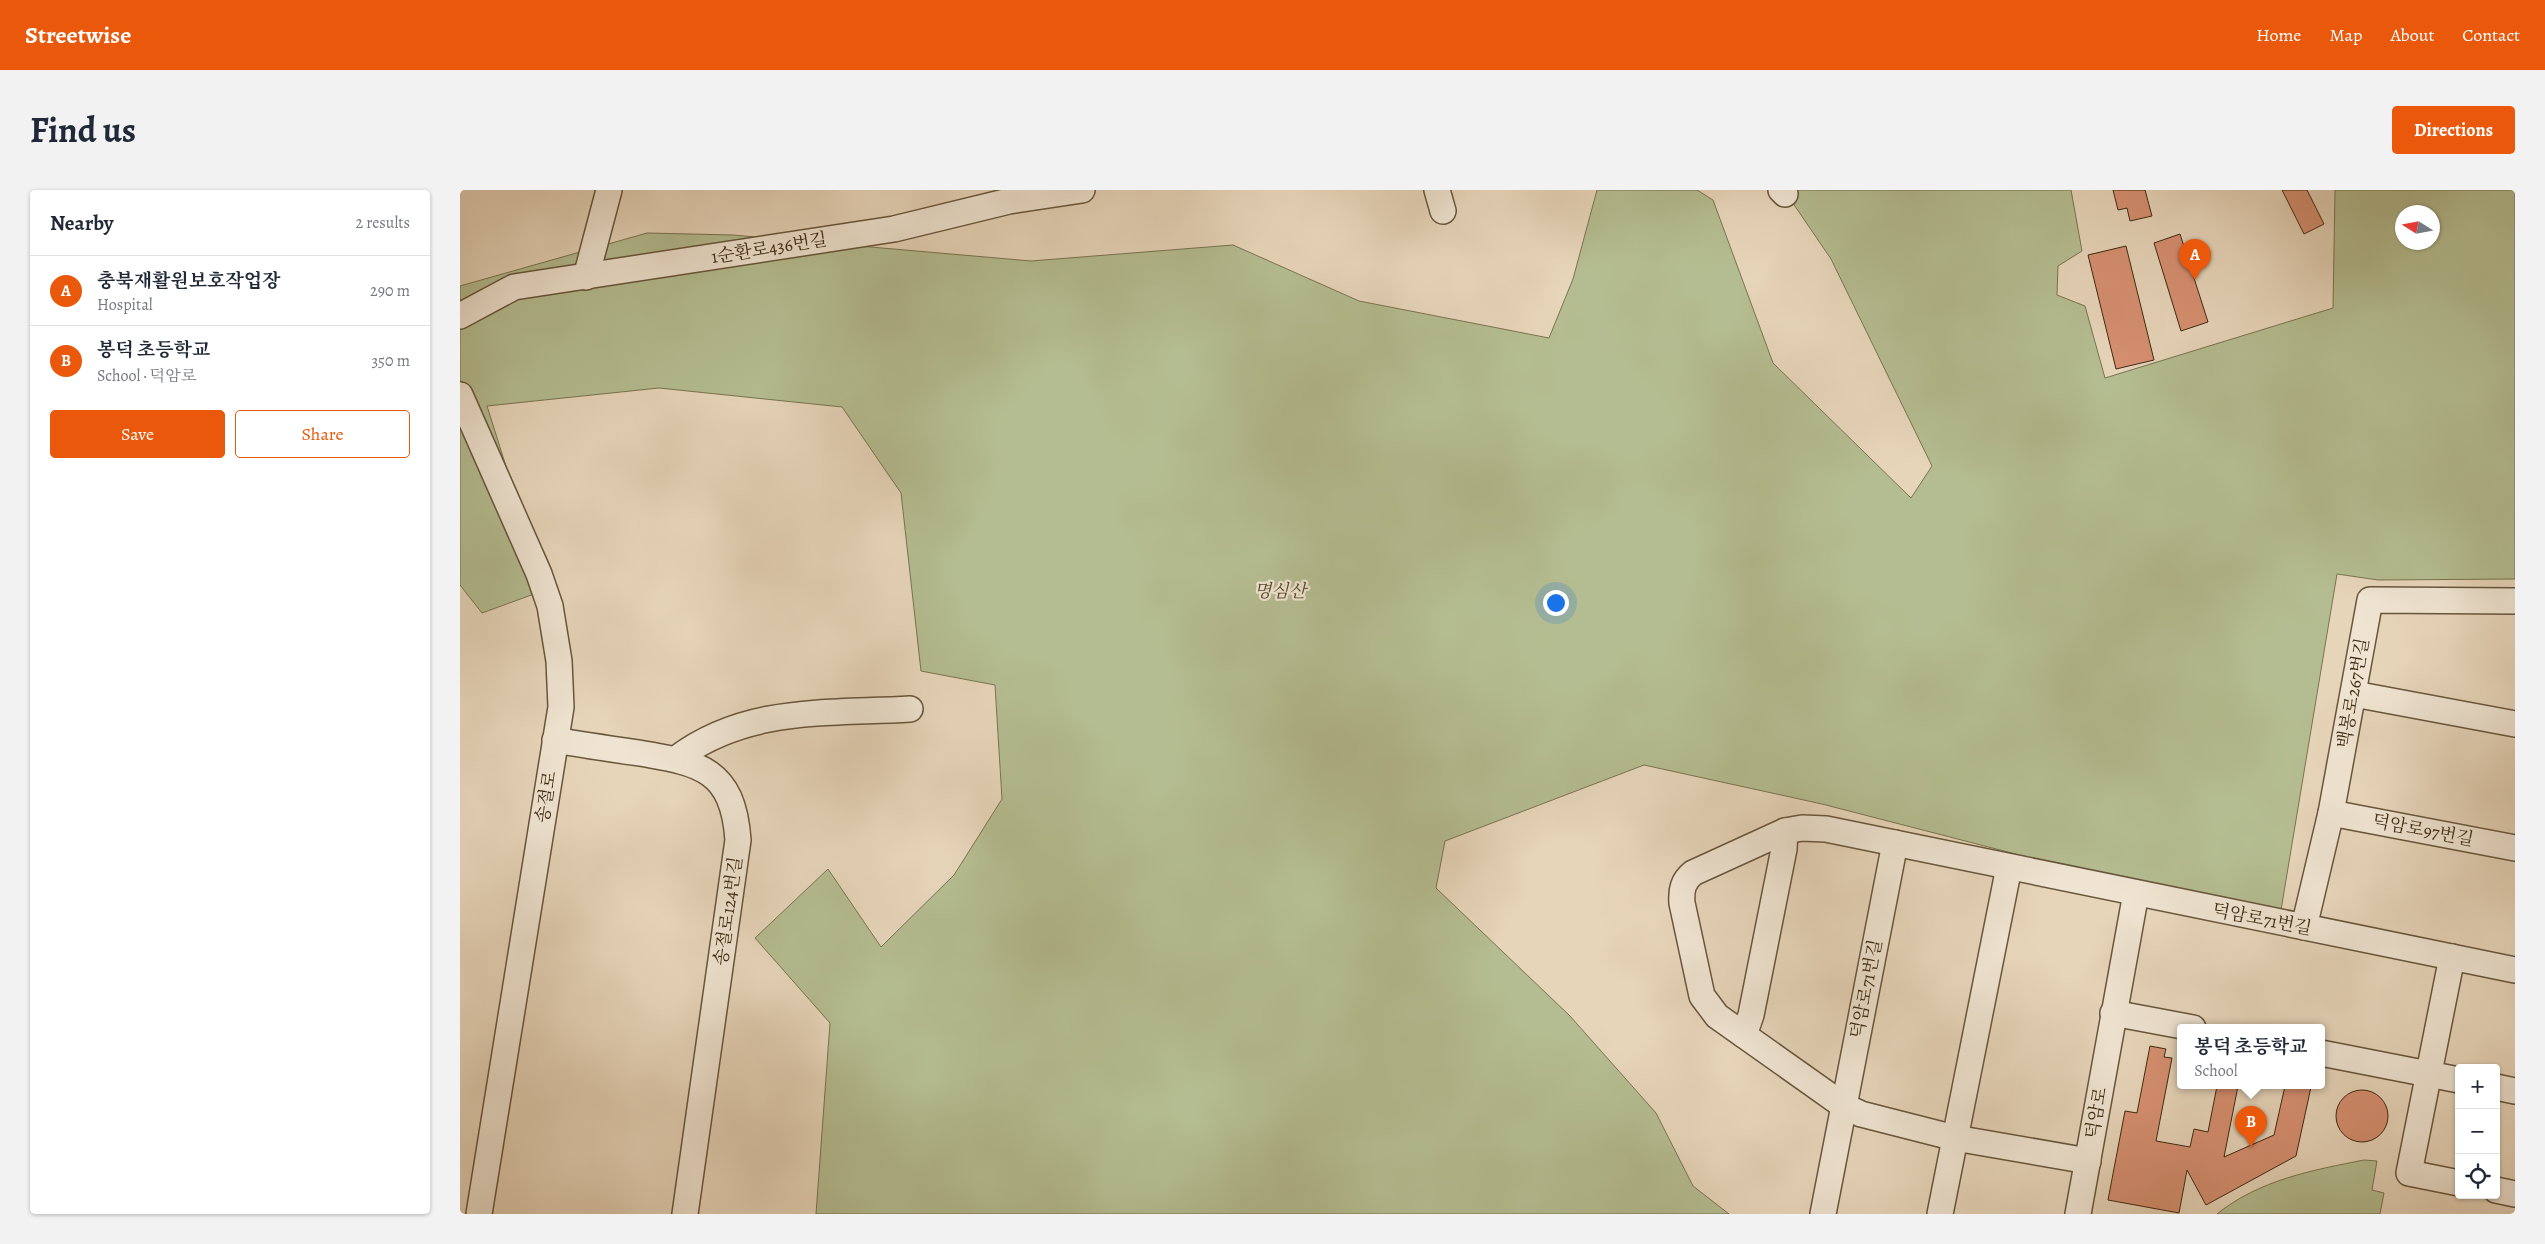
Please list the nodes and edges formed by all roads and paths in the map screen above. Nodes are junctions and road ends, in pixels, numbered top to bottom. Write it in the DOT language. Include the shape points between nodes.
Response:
graph roads {
  1 [pos="609,190"];
  2 [pos="1082,190"];
  3 [pos="586,276"];
  4 [pos="460,316"];
  5 [pos="460,395"];
  6 [pos="2515,601"];
  7 [pos="2354,694"];
  8 [pos="910,709"];
  9 [pos="2515,724"];
  10 [pos="555,740"];
  11 [pos="676,759"];
  12 [pos="2331,813"];
  13 [pos="1785,831"];
  14 [pos="1895,843"];
  15 [pos="2515,848"];
  16 [pos="2009,867"];
  17 [pos="2136,893"];
  18 [pos="2304,927"];
  19 [pos="2452,957"];
  20 [pos="2515,970"];
  21 [pos="2113,1013"];
  22 [pos="2177,1025"];
  23 [pos="1744,1035"];
  24 [pos="2325,1054"];
  25 [pos="2430,1074"];
  26 [pos="2455,1079"];
  27 [pos="2500,1088"];
  28 [pos="2515,1091"];
  29 [pos="1844,1106"];
  30 [pos="1955,1138"];
  31 [pos="2088,1161"];
  32 [pos="2455,1182"];
  33 [pos="2500,1191"];
  34 [pos="2515,1194"];
  35 [pos="479,1214"];
  36 [pos="685,1214"];
  37 [pos="1823,1214"];
  38 [pos="1940,1214"];
  39 [pos="2078,1214"];
  1 -- 3 [label="street"];
  2 -- 3 [label="street, 1순환로436번길" via="1009,201 894,229"];
  3 -- 4 [label="street, 1순환로436번길" via="514,288"];
  5 -- 10 [label="street, 송절로" via="540,574 550,606 559,661 561,707"];
  6 -- 7 [label="street, 백봉로267번길" via="2370,600"];
  7 -- 9 [label="street"];
  7 -- 12 [label="street, 백봉로267번길"];
  8 -- 11 [label="street" via="763,719 706,739"];
  10 -- 11 [label="street, 송절로124번길"];
  10 -- 35 [label="street, 송절로"];
  11 -- 36 [label="street, 송절로124번길" via="701,768 728,793 736,814 738,840"];
  12 -- 15 [label="street, 덕암로97번길"];
  12 -- 18 [label="street, 백봉로267번길"];
  13 -- 14 [label="street, 덕암로71번길" via="1826,829"];
  13 -- 23 [label="street" via="1751,1015"];
  13 -- 23 [label="street, 덕암로71번길" via="1693,873 1685,880 1681,892 1702,996 1717,1016"];
  14 -- 16 [label="street, 덕암로71번길"];
  14 -- 29 [label="street, 덕암로71번길"];
  16 -- 17 [label="street, 덕암로71번길"];
  16 -- 30 [label="street"];
  17 -- 18 [label="street, 덕암로71번길"];
  17 -- 21 [label="street, 덕암로"];
  18 -- 19 [label="street, 덕암로71번길"];
  19 -- 20 [label="street, 덕암로71번길"];
  19 -- 25 [label="street"];
  21 -- 22 [label="street"];
  21 -- 31 [label="street, 덕암로"];
  23 -- 29 [label="street, 덕암로71번길"];
  24 -- 25 [label="street"];
  25 -- 26 [label="street"];
  25 -- 32 [label="street" via="2409,1173"];
  27 -- 28 [label="street"];
  29 -- 30 [label="street, 덕암로71번길" via="1861,1114"];
  29 -- 37 [label="street"];
  30 -- 31 [label="street, 덕암로71번길"];
  30 -- 38 [label="street"];
  31 -- 39 [label="street, 덕암로"];
  33 -- 34 [label="street"];
}
